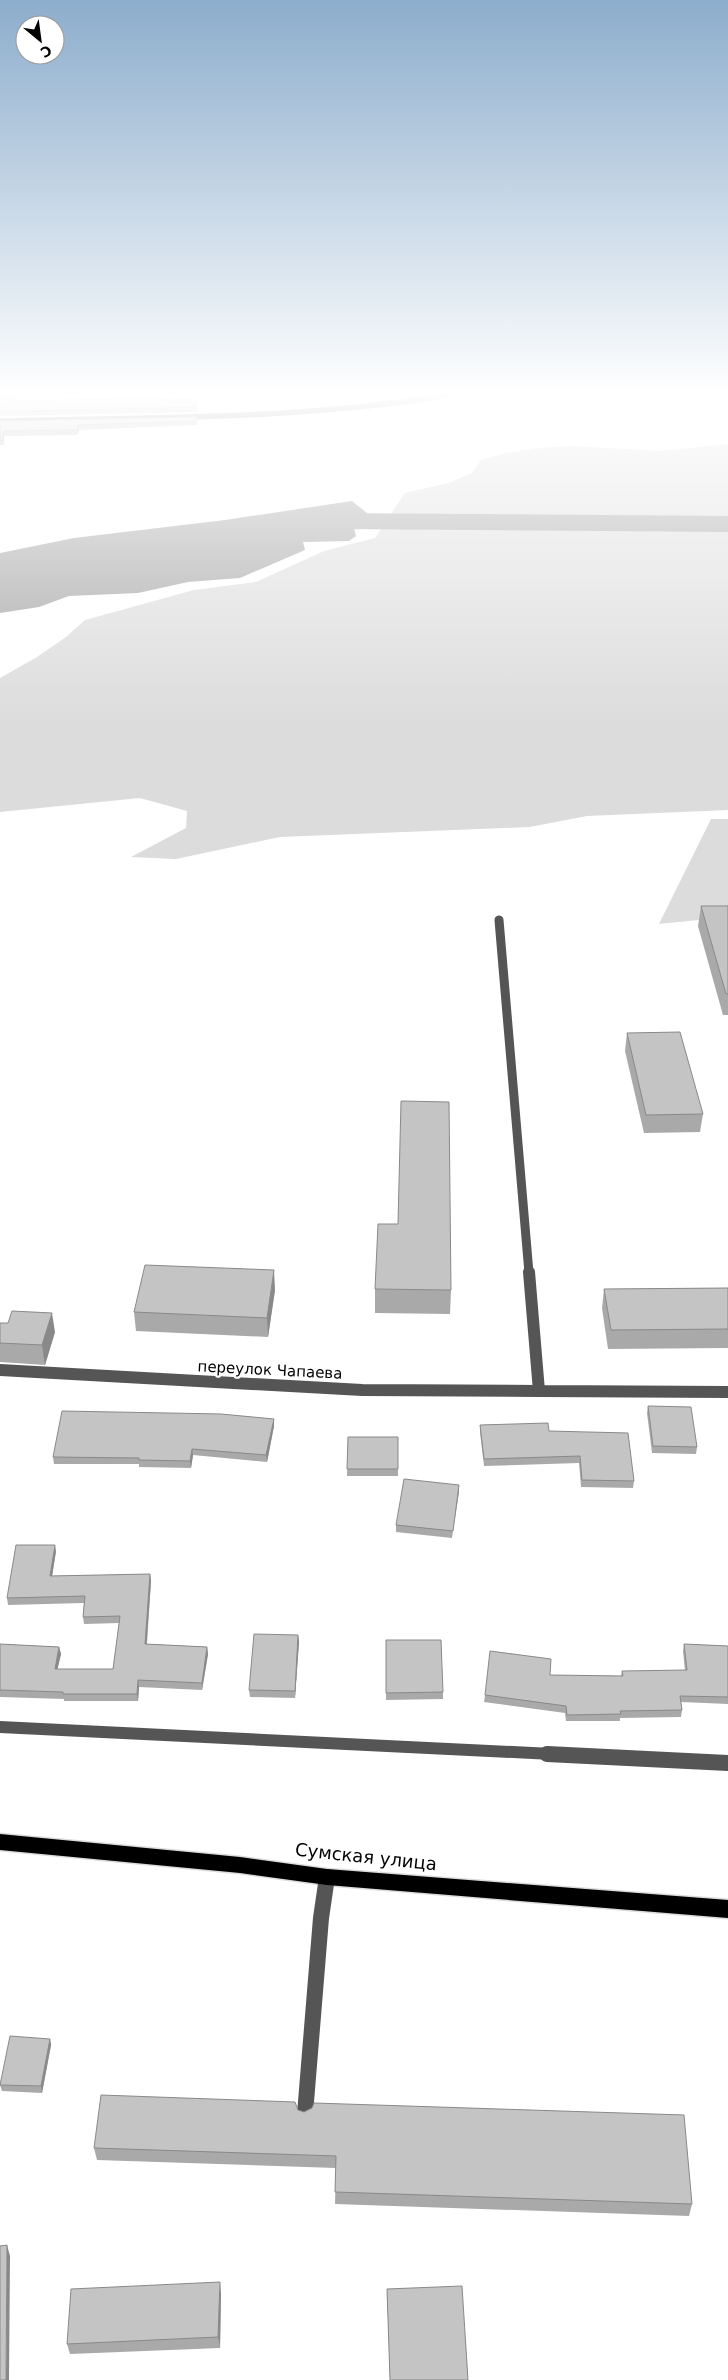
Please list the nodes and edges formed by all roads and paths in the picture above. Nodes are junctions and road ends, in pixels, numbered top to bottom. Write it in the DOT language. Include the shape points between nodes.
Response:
graph roads {
  1 [pos="499,920"];
  2 [pos="0,1370"];
  3 [pos="539,1390"];
  4 [pos="728,1392"];
  5 [pos="0,1726"];
  6 [pos="728,1763"];
  7 [pos="0,1842"];
  8 [pos="326,1877"];
  9 [pos="728,1909"];
  10 [pos="306,2114"];
  1 -- 3 [label="street"];
  2 -- 3 [label="street, переулок Чапаева" via="362,1390"];
  3 -- 4 [label="street, переулок Чапаева"];
  5 -- 6 [label="street"];
  7 -- 8 [label="main road, Сумская улица" via="240,1865"];
  8 -- 9 [label="main road, Сумская улица"];
  8 -- 10 [label="street"];
}
